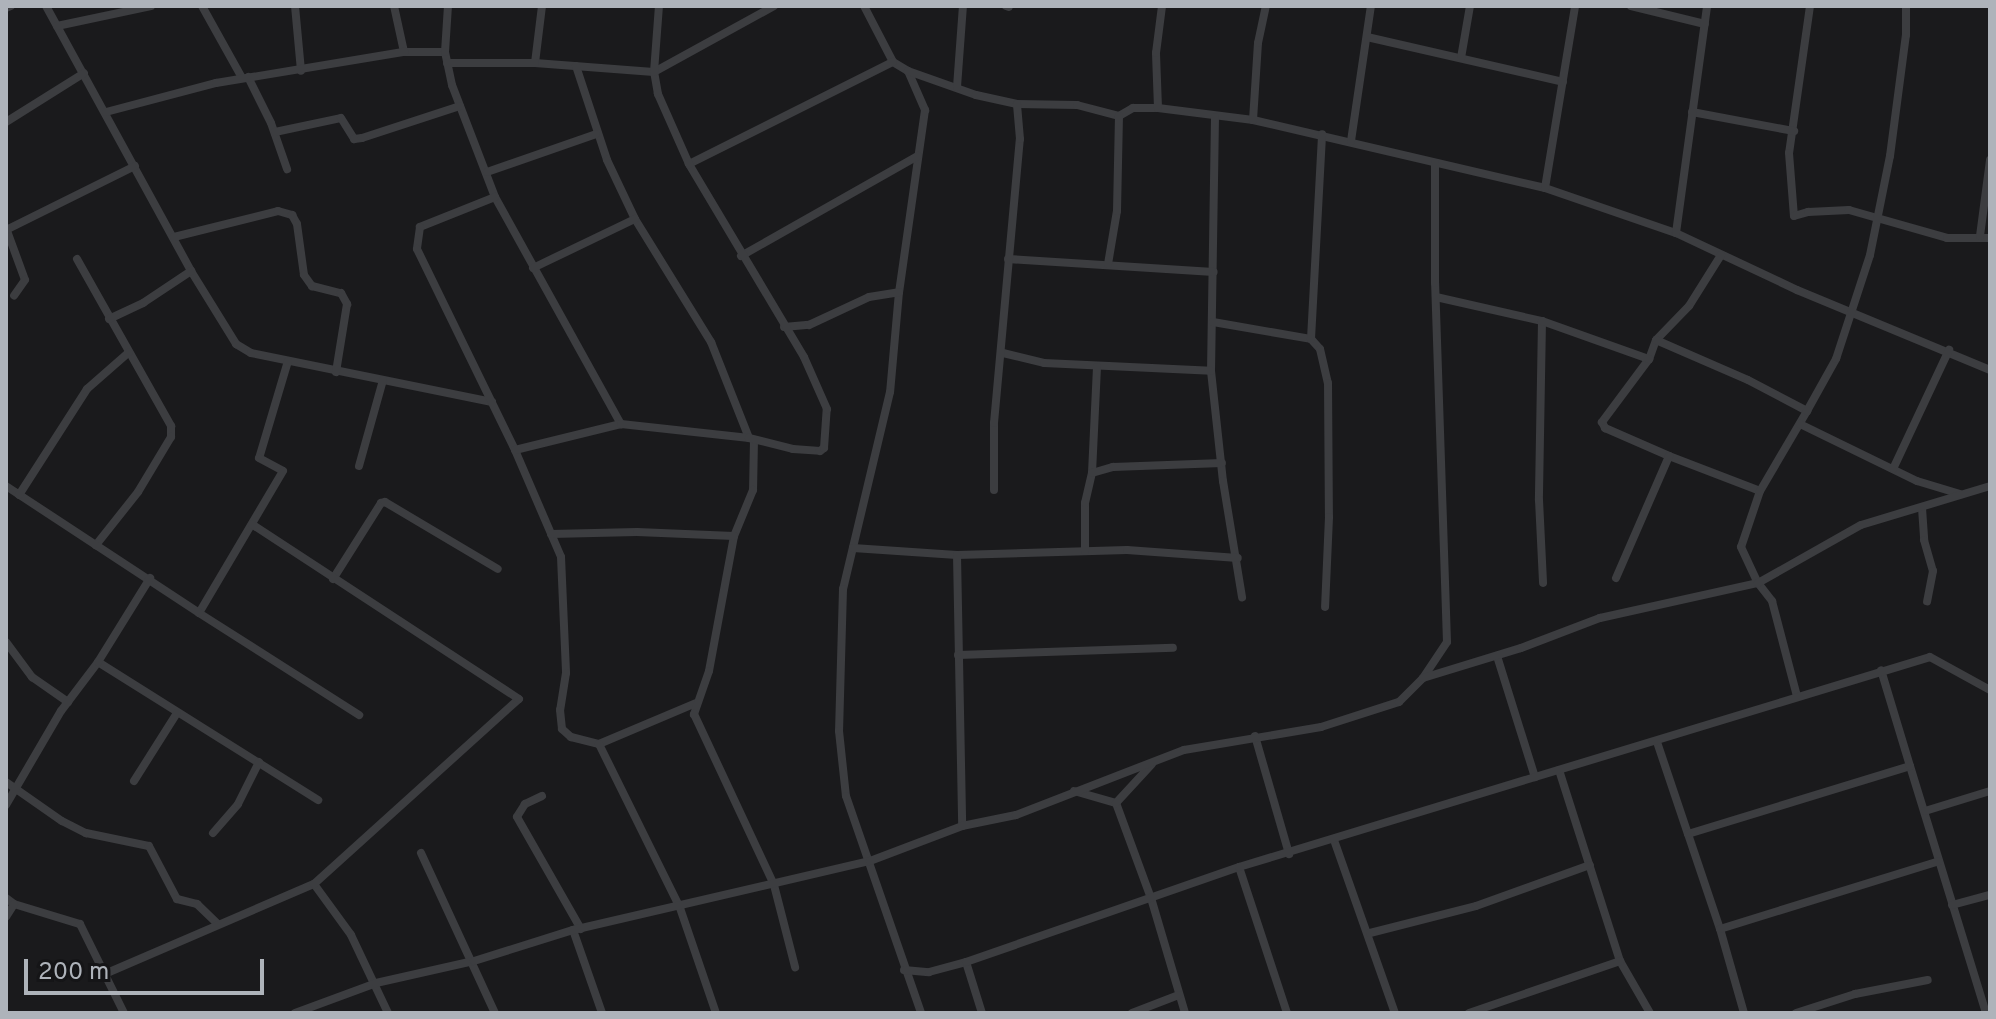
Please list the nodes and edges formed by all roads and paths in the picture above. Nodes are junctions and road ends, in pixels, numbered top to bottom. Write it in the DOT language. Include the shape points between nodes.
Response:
graph roads {
  1 [pos="46,6"];
  2 [pos="151,6"];
  3 [pos="202,6"];
  4 [pos="295,6"];
  5 [pos="394,6"];
  6 [pos="448,6"];
  7 [pos="542,6"];
  8 [pos="659,6"];
  9 [pos="774,6"];
  10 [pos="864,6"];
  11 [pos="963,6"];
  12 [pos="1162,6"];
  13 [pos="1266,6"];
  14 [pos="1371,6"];
  15 [pos="1470,6"];
  16 [pos="1575,6"];
  17 [pos="1631,6"];
  18 [pos="1707,6"];
  19 [pos="1810,6"];
  20 [pos="1906,6"];
  21 [pos="1705,24"];
  22 [pos="57,26"];
  23 [pos="1367,37"];
  24 [pos="404,52"];
  25 [pos="445,52"];
  26 [pos="1461,58"];
  27 [pos="893,62"];
  28 [pos="447,63"];
  29 [pos="535,63"];
  30 [pos="576,66"];
  31 [pos="301,71"];
  32 [pos="908,71"];
  33 [pos="654,72"];
  34 [pos="84,73"];
  35 [pos="245,78"];
  36 [pos="1563,82"];
  37 [pos="957,87"];
  38 [pos="1017,104"];
  39 [pos="460,106"];
  40 [pos="1158,108"];
  41 [pos="106,112"];
  42 [pos="1692,112"];
  43 [pos="1119,116"];
  44 [pos="1215,117"];
  45 [pos="1253,120"];
  46 [pos="6,122"];
  47 [pos="1794,131"];
  48 [pos="275,132"];
  49 [pos="596,134"];
  50 [pos="1322,134"];
  51 [pos="1351,141"];
  52 [pos="918,156"];
  53 [pos="1990,160"];
  54 [pos="1435,163"];
  55 [pos="689,164"];
  56 [pos="135,166"];
  57 [pos="287,169"];
  58 [pos="487,172"];
  59 [pos="1545,188"];
  60 [pos="495,197"];
  61 [pos="1879,217"];
  62 [pos="635,219"];
  63 [pos="6,229"];
  64 [pos="1676,233"];
  65 [pos="174,237"];
  66 [pos="1985,237"];
  67 [pos="1721,255"];
  68 [pos="741,256"];
  69 [pos="77,259"];
  70 [pos="1008,259"];
  71 [pos="1108,264"];
  72 [pos="533,268"];
  73 [pos="191,271"];
  74 [pos="1214,272"];
  75 [pos="899,292"];
  76 [pos="14,296"];
  77 [pos="1436,297"];
  78 [pos="1852,311"];
  79 [pos="109,319"];
  80 [pos="1542,321"];
  81 [pos="1213,322"];
  82 [pos="784,327"];
  83 [pos="1311,339"];
  84 [pos="1656,340"];
  85 [pos="1949,350"];
  86 [pos="128,353"];
  87 [pos="1003,353"];
  88 [pos="1649,359"];
  89 [pos="288,361"];
  90 [pos="1097,367"];
  91 [pos="1990,370"];
  92 [pos="1211,371"];
  93 [pos="336,372"];
  94 [pos="383,380"];
  95 [pos="492,402"];
  96 [pos="1807,411"];
  97 [pos="621,424"];
  98 [pos="1800,424"];
  99 [pos="752,439"];
  100 [pos="515,450"];
  101 [pos="1669,456"];
  102 [pos="1222,463"];
  103 [pos="359,466"];
  104 [pos="1893,469"];
  105 [pos="1092,473"];
  106 [pos="6,486"];
  107 [pos="1990,486"];
  108 [pos="994,490"];
  109 [pos="1760,491"];
  110 [pos="1960,494"];
  111 [pos="19,495"];
  112 [pos="1922,508"];
  113 [pos="252,524"];
  114 [pos="551,534"];
  115 [pos="734,536"];
  116 [pos="96,545"];
  117 [pos="853,548"];
  118 [pos="1085,551"];
  119 [pos="957,555"];
  120 [pos="1238,558"];
  121 [pos="498,569"];
  122 [pos="150,578"];
  123 [pos="1616,578"];
  124 [pos="333,579"];
  125 [pos="1543,583"];
  126 [pos="1758,583"];
  127 [pos="1242,597"];
  128 [pos="1927,601"];
  129 [pos="1325,607"];
  130 [pos="199,613"];
  131 [pos="6,642"];
  132 [pos="1173,648"];
  133 [pos="958,655"];
  134 [pos="1497,656"];
  135 [pos="98,662"];
  136 [pos="1881,670"];
  137 [pos="1423,678"];
  138 [pos="1990,690"];
  139 [pos="1797,696"];
  140 [pos="68,702"];
  141 [pos="696,703"];
  142 [pos="177,713"];
  143 [pos="359,715"];
  144 [pos="1255,736"];
  145 [pos="1657,742"];
  146 [pos="599,744"];
  147 [pos="1155,761"];
  148 [pos="259,762"];
  149 [pos="1910,766"];
  150 [pos="1559,770"];
  151 [pos="1535,777"];
  152 [pos="134,781"];
  153 [pos="6,782"];
  154 [pos="16,789"];
  155 [pos="1073,791"];
  156 [pos="1990,791"];
  157 [pos="542,796"];
  158 [pos="318,800"];
  159 [pos="1116,803"];
  160 [pos="6,805"];
  161 [pos="1925,811"];
  162 [pos="962,826"];
  163 [pos="213,833"];
  164 [pos="1688,834"];
  165 [pos="1334,840"];
  166 [pos="421,853"];
  167 [pos="1289,854"];
  168 [pos="870,861"];
  169 [pos="1939,861"];
  170 [pos="1590,865"];
  171 [pos="1239,867"];
  172 [pos="314,884"];
  173 [pos="774,885"];
  174 [pos="1990,895"];
  175 [pos="6,898"];
  176 [pos="1151,898"];
  177 [pos="14,904"];
  178 [pos="1952,905"];
  179 [pos="680,908"];
  180 [pos="6,917"];
  181 [pos="218,924"];
  182 [pos="577,929"];
  183 [pos="1720,929"];
  184 [pos="1370,933"];
  185 [pos="474,961"];
  186 [pos="1620,961"];
  187 [pos="966,962"];
  188 [pos="795,967"];
  189 [pos="904,970"];
  190 [pos="107,973"];
  191 [pos="1928,980"];
  192 [pos="376,983"];
  193 [pos="1179,995"];
  194 [pos="919,1010"];
  195 [pos="124,1013"];
  196 [pos="295,1013"];
  197 [pos="388,1013"];
  198 [pos="495,1013"];
  199 [pos="602,1013"];
  200 [pos="716,1013"];
  201 [pos="909,1013"];
  202 [pos="982,1013"];
  203 [pos="1132,1013"];
  204 [pos="1185,1013"];
  205 [pos="1287,1013"];
  206 [pos="1395,1013"];
  207 [pos="1469,1013"];
  208 [pos="1650,1013"];
  209 [pos="1744,1013"];
  210 [pos="1796,1013"];
  211 [pos="1986,1013"];
  1 -- 22 [label="street"];
  2 -- 22 [label="street"];
  3 -- 35 [label="street"];
  4 -- 31 [label="street"];
  5 -- 24 [label="street"];
  6 -- 25 [label="street"];
  7 -- 29 [label="street"];
  8 -- 33 [label="street"];
  9 -- 33 [label="street"];
  10 -- 27 [label="street"];
  11 -- 37 [label="street"];
  12 -- 40 [label="street" via="1156,53"];
  13 -- 45 [label="street"];
  14 -- 23 [label="street"];
  15 -- 26 [label="street"];
  16 -- 36 [label="street"];
  17 -- 21 [label="street"];
  18 -- 21 [label="street"];
  19 -- 47 [label="street"];
  20 -- 61 [label="street"];
  21 -- 42 [label="street"];
  22 -- 34 [label="street"];
  23 -- 26 [label="street"];
  23 -- 51 [label="street"];
  24 -- 25 [label="street"];
  24 -- 31 [label="street"];
  25 -- 28 [label="street"];
  26 -- 36 [label="street"];
  27 -- 32 [label="street"];
  27 -- 55 [label="street"];
  28 -- 29 [label="street"];
  28 -- 39 [label="street"];
  29 -- 30 [label="street"];
  30 -- 33 [label="street"];
  30 -- 49 [label="street"];
  31 -- 35 [label="street"];
  32 -- 37 [label="street"];
  32 -- 52 [label="street" via="925,110"];
  33 -- 55 [label="street" via="658,94"];
  34 -- 41 [label="street"];
  34 -- 46 [label="street"];
  35 -- 41 [label="street"];
  35 -- 48 [label="street"];
  36 -- 59 [label="street"];
  37 -- 38 [label="street"];
  38 -- 43 [label="street" via="1077,105"];
  38 -- 70 [label="street" via="1020,139"];
  39 -- 48 [label="street" via="362,138 354,139 341,118"];
  39 -- 58 [label="street"];
  40 -- 43 [label="street" via="1133,108"];
  40 -- 44 [label="street"];
  41 -- 56 [label="street"];
  42 -- 47 [label="street"];
  42 -- 64 [label="street"];
  43 -- 71 [label="street" via="1117,211"];
  44 -- 45 [label="street"];
  44 -- 74 [label="street"];
  45 -- 50 [label="street"];
  47 -- 61 [label="street" via="1789,153 1794,216 1849,210"];
  48 -- 57 [label="street"];
  49 -- 58 [label="street"];
  49 -- 62 [label="street"];
  50 -- 51 [label="street"];
  50 -- 83 [label="street"];
  51 -- 54 [label="street"];
  52 -- 68 [label="street"];
  52 -- 75 [label="street"];
  53 -- 66 [label="street"];
  54 -- 59 [label="street"];
  54 -- 77 [label="street"];
  55 -- 68 [label="street"];
  56 -- 63 [label="street"];
  56 -- 65 [label="street"];
  58 -- 60 [label="street"];
  59 -- 64 [label="street"];
  60 -- 72 [label="street"];
  60 -- 95 [label="street" via="420,227 416,239"];
  61 -- 66 [label="street" via="1947,238"];
  61 -- 78 [label="street"];
  62 -- 72 [label="street"];
  62 -- 99 [label="street" via="711,342"];
  63 -- 76 [label="street" via="25,280"];
  64 -- 67 [label="street"];
  65 -- 73 [label="street"];
  65 -- 93 [label="street" via="278,211 292,215 304,275 312,286 341,293 347,304"];
  67 -- 78 [label="street"];
  67 -- 84 [label="street" via="1689,306"];
  68 -- 82 [label="street"];
  69 -- 79 [label="street"];
  70 -- 71 [label="street"];
  70 -- 87 [label="street"];
  71 -- 74 [label="street"];
  72 -- 97 [label="street"];
  73 -- 79 [label="street"];
  73 -- 89 [label="street" via="236,344"];
  74 -- 81 [label="street"];
  75 -- 82 [label="street" via="869,297 809,325"];
  75 -- 117 [label="street" via="890,392"];
  77 -- 80 [label="street"];
  77 -- 137 [label="street" via="1447,642"];
  78 -- 85 [label="street"];
  78 -- 96 [label="street" via="1836,359"];
  79 -- 86 [label="street"];
  80 -- 88 [label="street"];
  80 -- 125 [label="street"];
  81 -- 83 [label="street"];
  81 -- 92 [label="street"];
  82 -- 99 [label="street" via="827,409 824,448 793,449"];
  83 -- 129 [label="street" via="1320,349 1328,383"];
  84 -- 88 [label="street"];
  84 -- 96 [label="street"];
  85 -- 91 [label="street"];
  85 -- 104 [label="street"];
  86 -- 111 [label="street" via="87,389"];
  86 -- 116 [label="street" via="171,426 171,437 138,492"];
  87 -- 90 [label="street"];
  87 -- 108 [label="street" via="994,423"];
  88 -- 101 [label="street" via="1602,422"];
  89 -- 93 [label="street"];
  89 -- 113 [label="street" via="259,458 283,471"];
  90 -- 92 [label="street"];
  90 -- 105 [label="street"];
  92 -- 102 [label="street"];
  93 -- 94 [label="street"];
  94 -- 95 [label="street"];
  94 -- 103 [label="street"];
  95 -- 100 [label="street"];
  96 -- 98 [label="street"];
  97 -- 99 [label="street"];
  97 -- 100 [label="street"];
  98 -- 104 [label="street"];
  98 -- 109 [label="street"];
  99 -- 115 [label="street" via="753,490"];
  100 -- 114 [label="street"];
  101 -- 109 [label="street"];
  101 -- 123 [label="street"];
  102 -- 105 [label="street" via="1113,467"];
  102 -- 120 [label="street"];
  104 -- 110 [label="street"];
  105 -- 118 [label="street" via="1085,503"];
  106 -- 111 [label="street"];
  107 -- 110 [label="street"];
  109 -- 126 [label="street" via="1741,547"];
  110 -- 112 [label="street"];
  111 -- 116 [label="street"];
  112 -- 126 [label="street" via="1861,525"];
  112 -- 128 [label="street" via="1933,571"];
  113 -- 124 [label="street"];
  113 -- 130 [label="street"];
  114 -- 115 [label="street"];
  114 -- 146 [label="street" via="561,557 565,606 561,724 571,737"];
  115 -- 141 [label="street" via="709,671"];
  116 -- 122 [label="street"];
  117 -- 119 [label="street"];
  117 -- 168 [label="street" via="843,589 839,731 846,796"];
  118 -- 119 [label="street"];
  118 -- 120 [label="street"];
  119 -- 133 [label="street"];
  120 -- 127 [label="street"];
  121 -- 124 [label="street" via="385,502"];
  122 -- 130 [label="street"];
  122 -- 135 [label="street"];
  124 -- 172 [label="street" via="519,699"];
  126 -- 134 [label="street" via="1600,618"];
  126 -- 139 [label="street" via="1772,601"];
  130 -- 143 [label="street"];
  131 -- 140 [label="street" via="32,677"];
  132 -- 133 [label="street"];
  133 -- 162 [label="street"];
  134 -- 137 [label="street"];
  134 -- 151 [label="street"];
  135 -- 140 [label="street"];
  135 -- 142 [label="street"];
  136 -- 138 [label="street" via="1930,657"];
  136 -- 139 [label="street"];
  136 -- 149 [label="street"];
  137 -- 144 [label="street" via="1399,702 1321,727"];
  139 -- 145 [label="street"];
  140 -- 154 [label="street"];
  141 -- 146 [label="street"];
  141 -- 173 [label="street" via="697,726"];
  142 -- 148 [label="street"];
  142 -- 152 [label="street"];
  144 -- 147 [label="street"];
  144 -- 167 [label="street"];
  145 -- 150 [label="street"];
  145 -- 164 [label="street"];
  146 -- 179 [label="street"];
  147 -- 155 [label="street"];
  147 -- 159 [label="street"];
  148 -- 158 [label="street"];
  148 -- 163 [label="street" via="238,804"];
  149 -- 161 [label="street"];
  149 -- 164 [label="street"];
  150 -- 151 [label="street"];
  150 -- 170 [label="street"];
  151 -- 165 [label="street"];
  153 -- 154 [label="street"];
  154 -- 160 [label="street"];
  154 -- 181 [label="street" via="86,833 149,846 177,899 197,904"];
  155 -- 159 [label="street"];
  155 -- 162 [label="street" via="1016,815"];
  156 -- 161 [label="street"];
  157 -- 182 [label="street" via="525,804 517,817"];
  159 -- 176 [label="street"];
  161 -- 169 [label="street"];
  162 -- 168 [label="street"];
  164 -- 183 [label="street"];
  165 -- 167 [label="street"];
  165 -- 184 [label="street"];
  166 -- 185 [label="street"];
  167 -- 171 [label="street"];
  168 -- 173 [label="street"];
  168 -- 189 [label="street"];
  169 -- 178 [label="street"];
  169 -- 183 [label="street"];
  170 -- 184 [label="street" via="1476,906"];
  170 -- 186 [label="street"];
  171 -- 176 [label="street"];
  171 -- 205 [label="street"];
  172 -- 181 [label="street"];
  172 -- 192 [label="street" via="351,935"];
  173 -- 179 [label="street"];
  173 -- 188 [label="street"];
  174 -- 178 [label="street"];
  175 -- 177 [label="street"];
  176 -- 187 [label="street"];
  176 -- 193 [label="street"];
  177 -- 180 [label="street"];
  177 -- 190 [label="street" via="80,924"];
  178 -- 211 [label="street"];
  179 -- 182 [label="street"];
  179 -- 200 [label="street"];
  181 -- 190 [label="street"];
  182 -- 185 [label="street"];
  182 -- 199 [label="street"];
  183 -- 209 [label="street"];
  184 -- 206 [label="street"];
  185 -- 192 [label="street"];
  185 -- 198 [label="street"];
  186 -- 207 [label="street"];
  186 -- 208 [label="street"];
  187 -- 189 [label="street" via="929,972"];
  187 -- 202 [label="street"];
  189 -- 194 [label="street"];
  190 -- 195 [label="street"];
  191 -- 210 [label="street" via="1855,994"];
  192 -- 196 [label="street"];
  192 -- 197 [label="street"];
  193 -- 203 [label="street"];
  193 -- 204 [label="street"];
  194 -- 201 [label="street"];
}
